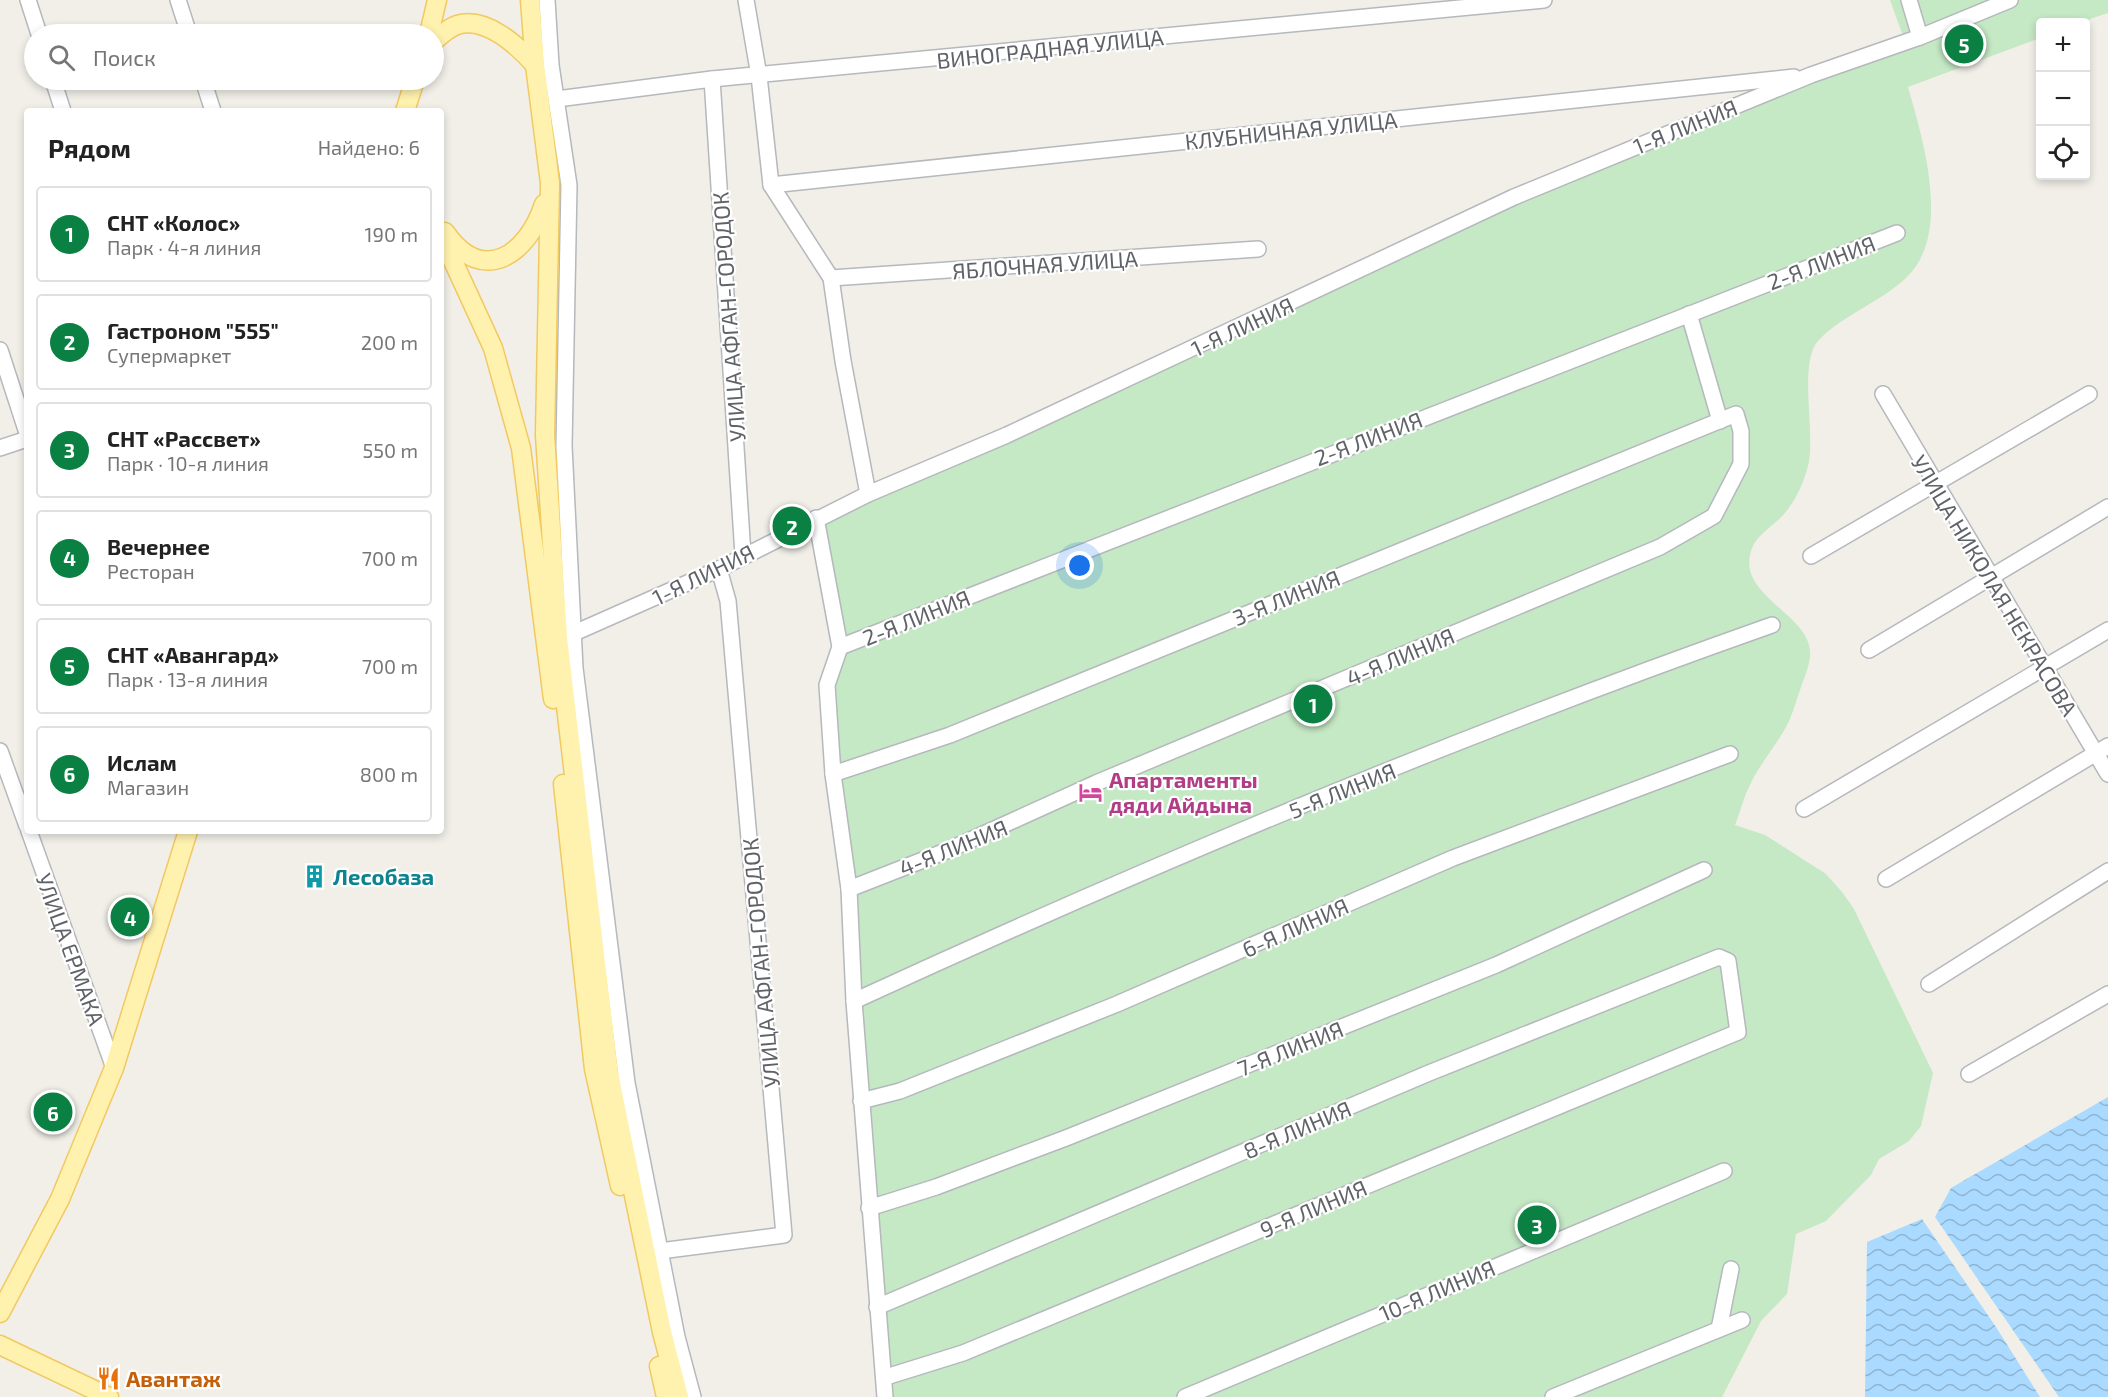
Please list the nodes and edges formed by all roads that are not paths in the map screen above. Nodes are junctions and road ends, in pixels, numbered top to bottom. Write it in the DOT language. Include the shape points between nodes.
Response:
graph roads {
  1 [pos="28,0"];
  2 [pos="178,0"];
  3 [pos="437,0"];
  4 [pos="530,0"];
  5 [pos="546,0"];
  6 [pos="746,0"];
  7 [pos="1544,0"];
  8 [pos="1909,0"];
  9 [pos="2010,0"];
  10 [pos="36,24"];
  11 [pos="186,24"];
  12 [pos="431,24"];
  13 [pos="444,34"];
  14 [pos="1920,37"];
  15 [pos="535,65"];
  16 [pos="1811,75"];
  17 [pos="759,76"];
  18 [pos="712,79"];
  19 [pos="56,90"];
  20 [pos="206,90"];
  21 [pos="412,90"];
  22 [pos="421,90"];
  23 [pos="557,99"];
  24 [pos="62,108"];
  25 [pos="212,108"];
  26 [pos="406,108"];
  27 [pos="419,108"];
  28 [pos="550,183"];
  29 [pos="771,185"];
  30 [pos="444,230"];
  31 [pos="1897,233"];
  32 [pos="444,242"];
  33 [pos="1258,249"];
  34 [pos="831,278"];
  35 [pos="1689,314"];
  36 [pos="0,350"];
  37 [pos="1883,394"];
  38 [pos="2089,394"];
  39 [pos="1736,414"];
  40 [pos="1720,421"];
  41 [pos="24,424"];
  42 [pos="24,440"];
  43 [pos="0,448"];
  44 [pos="1935,483"];
  45 [pos="868,494"];
  46 [pos="2108,507"];
  47 [pos="816,518"];
  48 [pos="743,555"];
  49 [pos="1811,556"];
  50 [pos="719,569"];
  51 [pos="1990,578"];
  52 [pos="1772,624"];
  53 [pos="2108,630"];
  54 [pos="572,634"];
  55 [pos="840,647"];
  56 [pos="1869,650"];
  57 [pos="2043,668"];
  58 [pos="2102,750"];
  59 [pos="0,751"];
  60 [pos="1730,754"];
  61 [pos="833,774"];
  62 [pos="2108,774"];
  63 [pos="1804,809"];
  64 [pos="24,818"];
  65 [pos="30,834"];
  66 [pos="187,834"];
  67 [pos="1704,870"];
  68 [pos="2108,871"];
  69 [pos="1886,879"];
  70 [pos="849,889"];
  71 [pos="1719,957"];
  72 [pos="1929,984"];
  73 [pos="2108,994"];
  74 [pos="854,1001"];
  75 [pos="114,1068"];
  76 [pos="1969,1074"];
  77 [pos="861,1101"];
  78 [pos="1724,1171"];
  79 [pos="869,1208"];
  80 [pos="660,1251"];
  81 [pos="1731,1269"];
  82 [pos="877,1307"];
  83 [pos="0,1313"];
  84 [pos="1742,1320"];
  85 [pos="1719,1329"];
  86 [pos="0,1345"];
  87 [pos="886,1377"];
  88 [pos="109,1397"];
  89 [pos="666,1397"];
  90 [pos="680,1397"];
  91 [pos="693,1397"];
  92 [pos="885,1397"];
  93 [pos="1185,1397"];
  94 [pos="1553,1397"];
  1 -- 10 [label="street"];
  2 -- 11 [label="street"];
  3 -- 12 [label="main road"];
  4 -- 15 [label="main road"];
  5 -- 23 [label="street"];
  6 -- 17 [label="street"];
  7 -- 17 [label="street, ВИНОГРАДНАЯ УЛИЦА"];
  8 -- 14 [label="street"];
  9 -- 14 [label="street, 1-Я ЛИНИЯ"];
  13 -- 15 [label="main road" via="459,24 475,24 496,32"];
  14 -- 16 [label="street, 1-Я ЛИНИЯ"];
  15 -- 28 [label="main road"];
  16 -- 29 [label="street, КЛУБНИЧНАЯ УЛИЦА"];
  16 -- 45 [label="street, 1-Я ЛИНИЯ" via="1514,197 1017,430"];
  17 -- 18 [label="street, ВИНОГРАДНАЯ УЛИЦА"];
  17 -- 29 [label="street"];
  18 -- 23 [label="street, ВИНОГРАДНАЯ УЛИЦА"];
  18 -- 48 [label="street, УЛИЦА АФГАН-ГОРОДОК"];
  19 -- 24 [label="street"];
  20 -- 25 [label="street"];
  21 -- 26 [label="main road"];
  22 -- 27 [label="main road"];
  23 -- 54 [label="street" via="569,185 564,446"];
  28 -- 30 [label="main road" via="529,238 517,251 494,262 472,258 454,245"];
  28 -- 90 [label="main road" via="544,435 558,638 609,1074 662,1332"];
  29 -- 34 [label="street"];
  31 -- 35 [label="street, 2-Я ЛИНИЯ"];
  32 -- 89 [label="main road" via="493,348 520,448 555,711 594,1069"];
  33 -- 34 [label="street, ЯБЛОЧНАЯ УЛИЦА"];
  34 -- 45 [label="street"];
  35 -- 40 [label="street"];
  35 -- 55 [label="street, 2-Я ЛИНИЯ"];
  36 -- 41 [label="street"];
  37 -- 44 [label="street, УЛИЦА НИКОЛАЯ НЕКРАСОВА"];
  38 -- 44 [label="street"];
  39 -- 40 [label="street, 3-Я ЛИНИЯ"];
  39 -- 70 [label="street, 4-Я ЛИНИЯ" via="1741,431 1741,464 1714,516 1660,547"];
  40 -- 61 [label="street, 3-Я ЛИНИЯ" via="950,735"];
  42 -- 43 [label="street"];
  44 -- 49 [label="street"];
  44 -- 51 [label="street, УЛИЦА НИКОЛАЯ НЕКРАСОВА"];
  45 -- 47 [label="street, 1-Я ЛИНИЯ"];
  46 -- 51 [label="street"];
  47 -- 48 [label="street, 1-Я ЛИНИЯ"];
  47 -- 55 [label="street"];
  48 -- 50 [label="street, 1-Я ЛИНИЯ"];
  50 -- 54 [label="street, 1-Я ЛИНИЯ"];
  50 -- 80 [label="street, УЛИЦА АФГАН-ГОРОДОК" via="728,601 784,1234"];
  51 -- 56 [label="street"];
  51 -- 57 [label="street, УЛИЦА НИКОЛАЯ НЕКРАСОВА"];
  52 -- 74 [label="street, 5-Я ЛИНИЯ" via="1592,688 1188,853"];
  53 -- 57 [label="street"];
  54 -- 80 [label="street" via="627,1083"];
  55 -- 61 [label="street" via="827,685"];
  57 -- 58 [label="street, УЛИЦА НИКОЛАЯ НЕКРАСОВА"];
  57 -- 63 [label="street"];
  58 -- 62 [label="street, УЛИЦА НИКОЛАЯ НЕКРАСОВА"];
  58 -- 69 [label="street"];
  59 -- 64 [label="street"];
  60 -- 77 [label="street, 6-Я ЛИНИЯ" via="1453,858 1117,1004 900,1091"];
  61 -- 70 [label="street"];
  65 -- 75 [label="street, УЛИЦА ЕРМАКА"];
  66 -- 75 [label="main road"];
  67 -- 79 [label="street, 7-Я ЛИНИЯ" via="1485,969 1066,1138"];
  68 -- 72 [label="street"];
  70 -- 74 [label="street"];
  71 -- 82 [label="street, 8-Я ЛИНИЯ" via="1429,1073"];
  71 -- 87 [label="street, 9-Я ЛИНИЯ" via="1729,964 1738,1032 963,1353"];
  73 -- 76 [label="street"];
  74 -- 77 [label="street"];
  75 -- 83 [label="main road" via="60,1199"];
  77 -- 79 [label="street"];
  78 -- 93 [label="street, 10-Я ЛИНИЯ"];
  79 -- 82 [label="street"];
  80 -- 91 [label="street"];
  81 -- 85 [label="street"];
  82 -- 87 [label="street"];
  84 -- 85 [label="street"];
  85 -- 94 [label="street"];
  86 -- 88 [label="main road"];
  87 -- 92 [label="street"];
}
